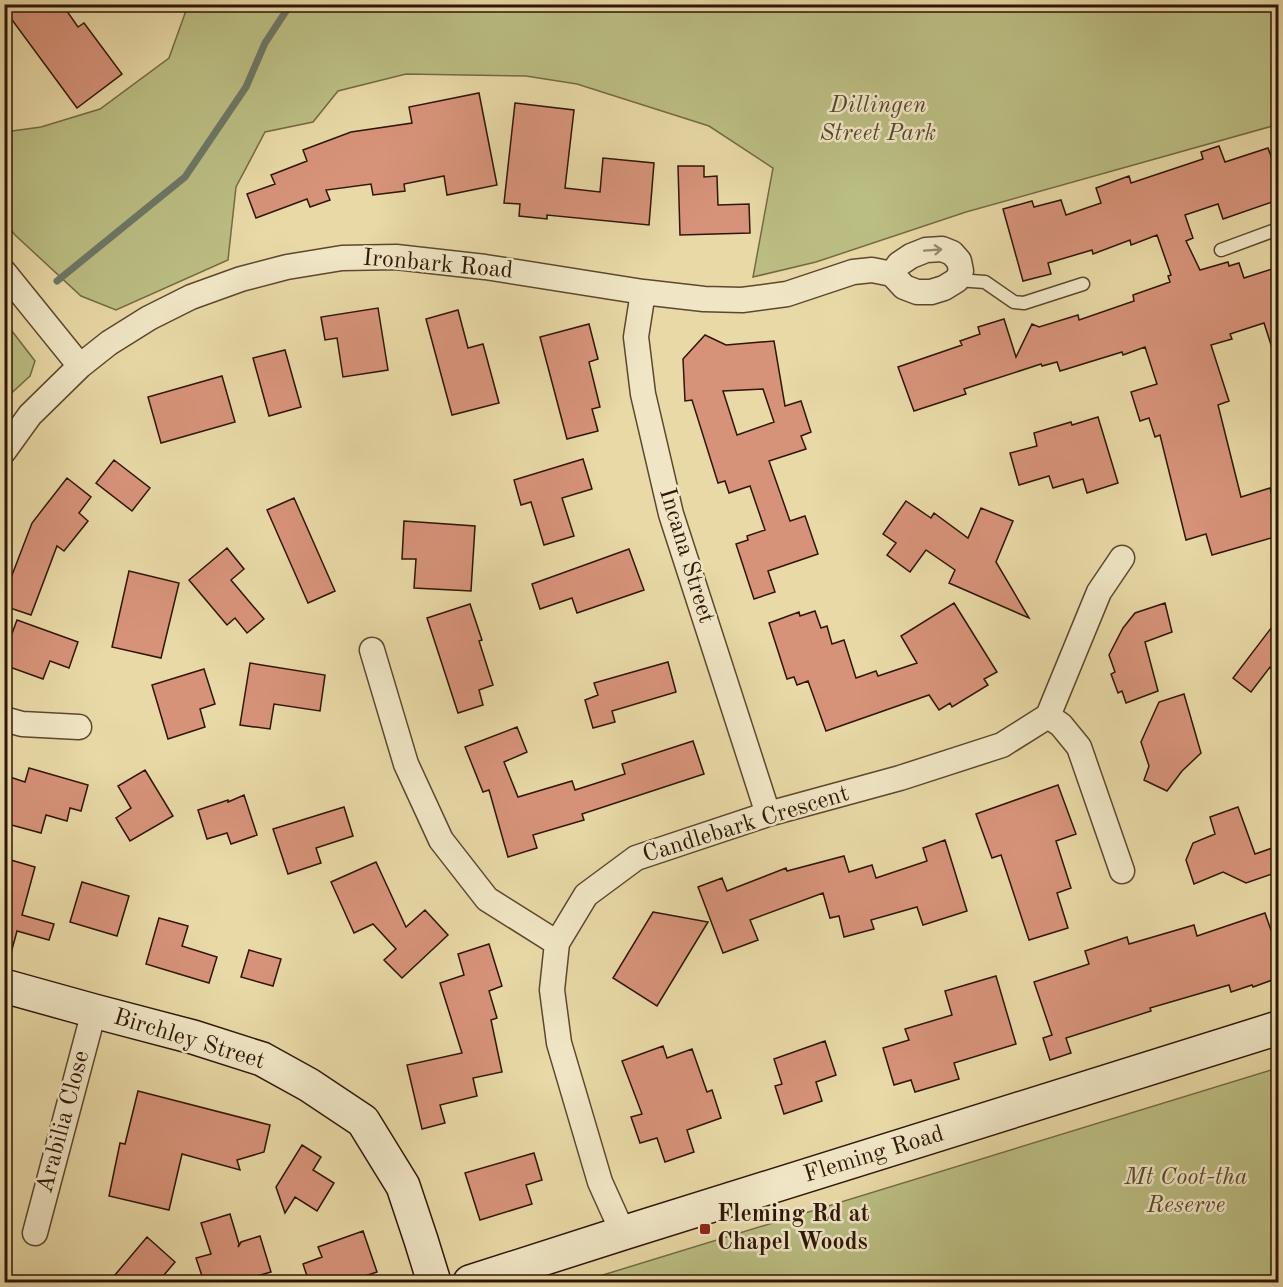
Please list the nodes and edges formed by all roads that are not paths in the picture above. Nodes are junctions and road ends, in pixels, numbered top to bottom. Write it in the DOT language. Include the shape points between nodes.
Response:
graph roads {
  1 [pos="1278,230"];
  2 [pos="1221,250"];
  3 [pos="4,272"];
  4 [pos="892,274"];
  5 [pos="957,280"];
  6 [pos="1083,284"];
  7 [pos="643,292"];
  8 [pos="80,366"];
  9 [pos="4,450"];
  10 [pos="1122,558"];
  11 [pos="372,650"];
  12 [pos="1048,716"];
  13 [pos="4,719"];
  14 [pos="79,727"];
  15 [pos="768,814"];
  16 [pos="1122,871"];
  17 [pos="557,943"];
  18 [pos="4,986"];
  19 [pos="94,1011"];
  20 [pos="1278,1028"];
  21 [pos="35,1233"];
  22 [pos="623,1233"];
  23 [pos="434,1282"];
  24 [pos="470,1282"];
  1 -- 2 [label="lane"];
  3 -- 8 [label="street"];
  4 -- 5 [label="street" via="904,287 917,292 931,292"];
  4 -- 5 [label="street, one-way" via="911,256 942,249 959,261 961,271"];
  4 -- 7 [label="street, Ironbark Road" via="853,272 787,294 742,300"];
  5 -- 6 [label="lane" via="985,282 1014,302 1024,303"];
  7 -- 8 [label="street, Ironbark Road" via="485,267 396,257 342,258 287,267 191,297 149,318"];
  7 -- 15 [label="street, Incana Street" via="636,337 643,394 671,514"];
  8 -- 9 [label="street, Ironbark Road" via="30,415"];
  10 -- 12 [label="street" via="1099,592"];
  11 -- 17 [label="street" via="406,764 441,840 487,899"];
  12 -- 15 [label="street, Candlebark Crescent" via="1002,745"];
  12 -- 16 [label="street" via="1079,747"];
  13 -- 14 [label="street" via="22,724"];
  15 -- 17 [label="street, Candlebark Crescent" via="636,858 586,895"];
  17 -- 22 [label="street, Candlebark Crescent" via="552,990 559,1043 600,1182"];
  18 -- 19 [label="street, Birchley Street"];
  19 -- 21 [label="street, Arabilia Close"];
  19 -- 23 [label="street, Birchley Street" via="262,1059 363,1121 403,1186"];
  20 -- 22 [label="street, Fleming Road"];
  22 -- 24 [label="street, Fleming Road"];
}
